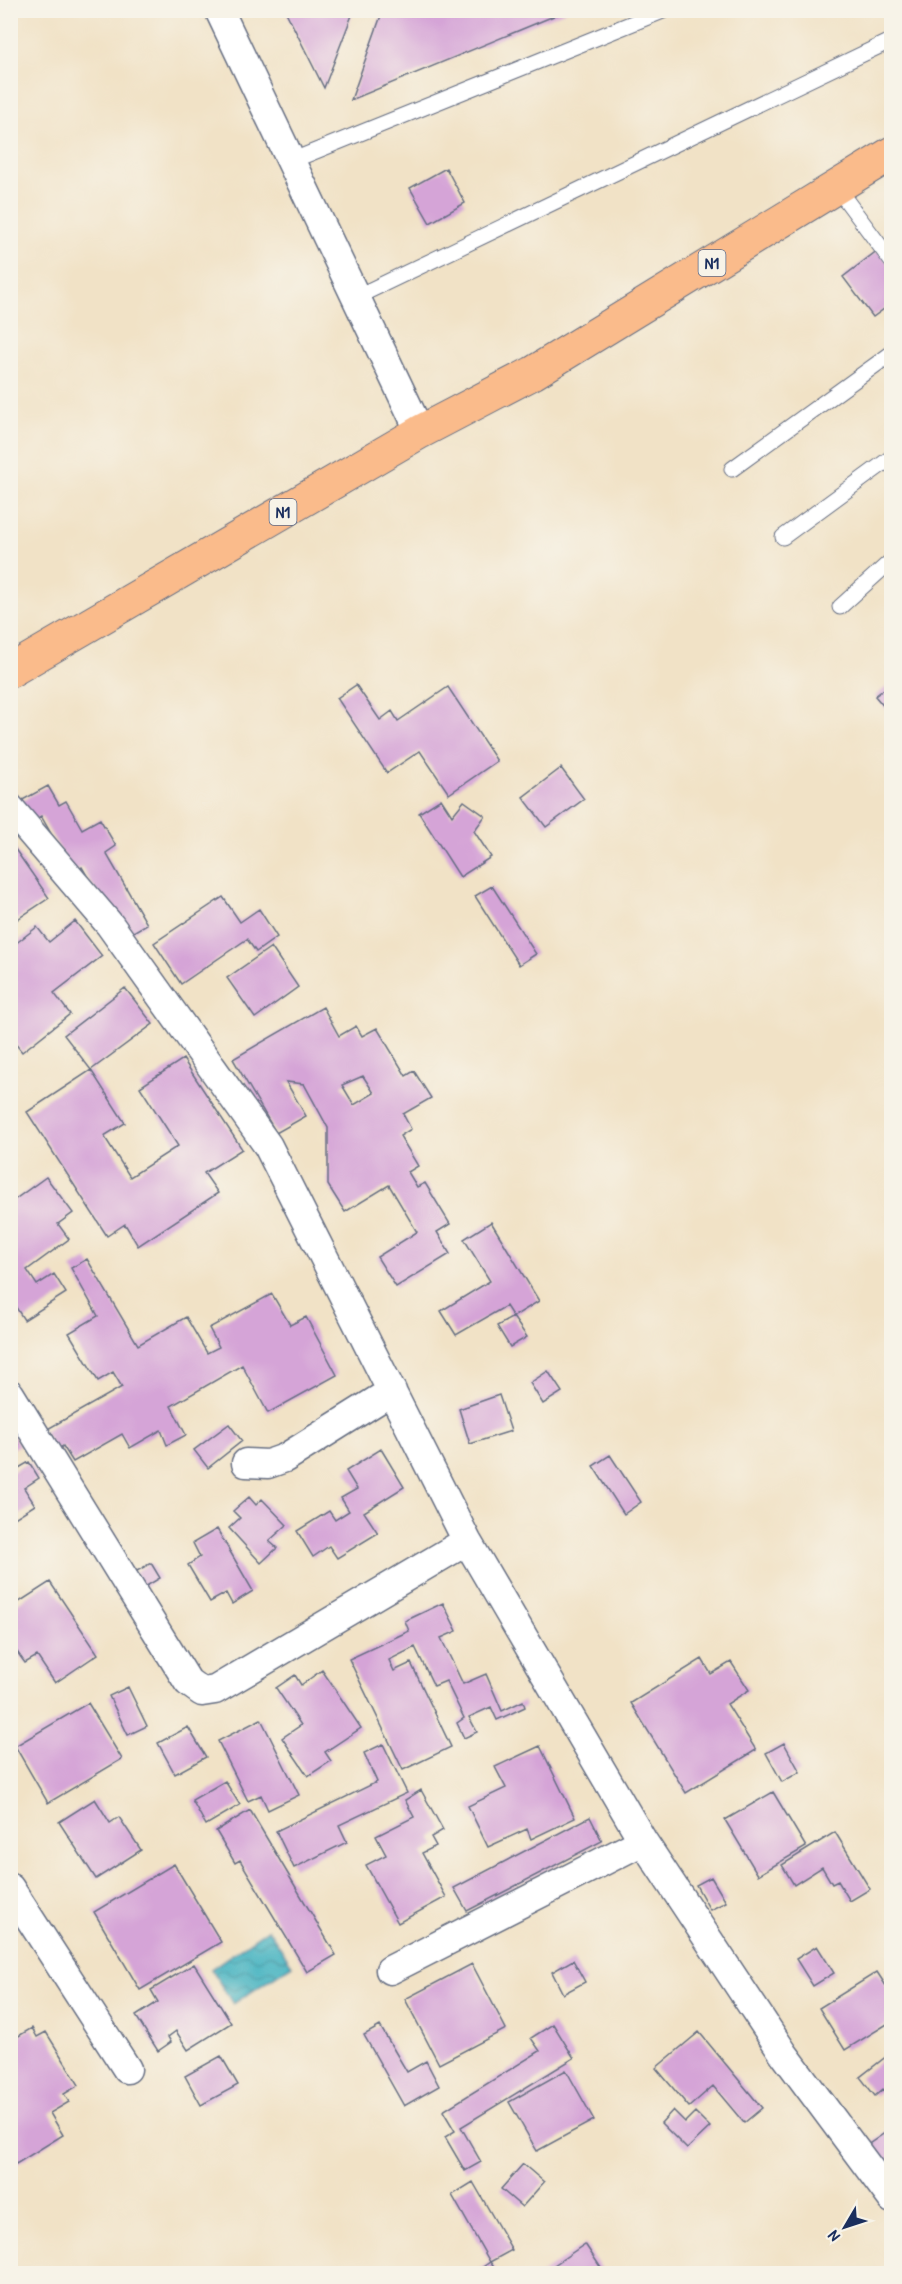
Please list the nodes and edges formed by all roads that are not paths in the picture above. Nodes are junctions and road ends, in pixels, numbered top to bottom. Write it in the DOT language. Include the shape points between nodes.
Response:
graph roads {
  1 [pos="219,10"];
  2 [pos="665,10"];
  3 [pos="891,40"];
  4 [pos="891,153"];
  5 [pos="291,161"];
  6 [pos="837,188"];
  7 [pos="891,262"];
  8 [pos="356,297"];
  9 [pos="891,353"];
  10 [pos="420,432"];
  11 [pos="891,457"];
  12 [pos="732,469"];
  13 [pos="783,537"];
  14 [pos="891,560"];
  15 [pos="840,607"];
  16 [pos="10,671"];
  17 [pos="10,808"];
  18 [pos="392,1391"];
  19 [pos="10,1395"];
  20 [pos="246,1463"];
  21 [pos="467,1541"];
  22 [pos="643,1841"];
  23 [pos="10,1888"];
  24 [pos="390,1970"];
  25 [pos="127,2069"];
  26 [pos="891,2199"];
  1 -- 5 [label="street"];
  2 -- 5 [label="lane"];
  3 -- 8 [label="lane"];
  4 -- 6 [label="highway, N1"];
  5 -- 8 [label="street"];
  6 -- 7 [label="lane"];
  6 -- 10 [label="highway, N1" via="533,373"];
  8 -- 10 [label="street"];
  9 -- 12 [label="lane"];
  10 -- 16 [label="highway, N1"];
  11 -- 13 [label="lane"];
  14 -- 15 [label="lane"];
  17 -- 18 [label="street" via="110,925 268,1146"];
  18 -- 20 [label="street" via="285,1458 267,1464"];
  18 -- 21 [label="street"];
  19 -- 21 [label="street" via="188,1682 202,1692 215,1690"];
  21 -- 22 [label="street"];
  22 -- 24 [label="street"];
  22 -- 26 [label="street" via="784,2054"];
  23 -- 25 [label="street"];
}
